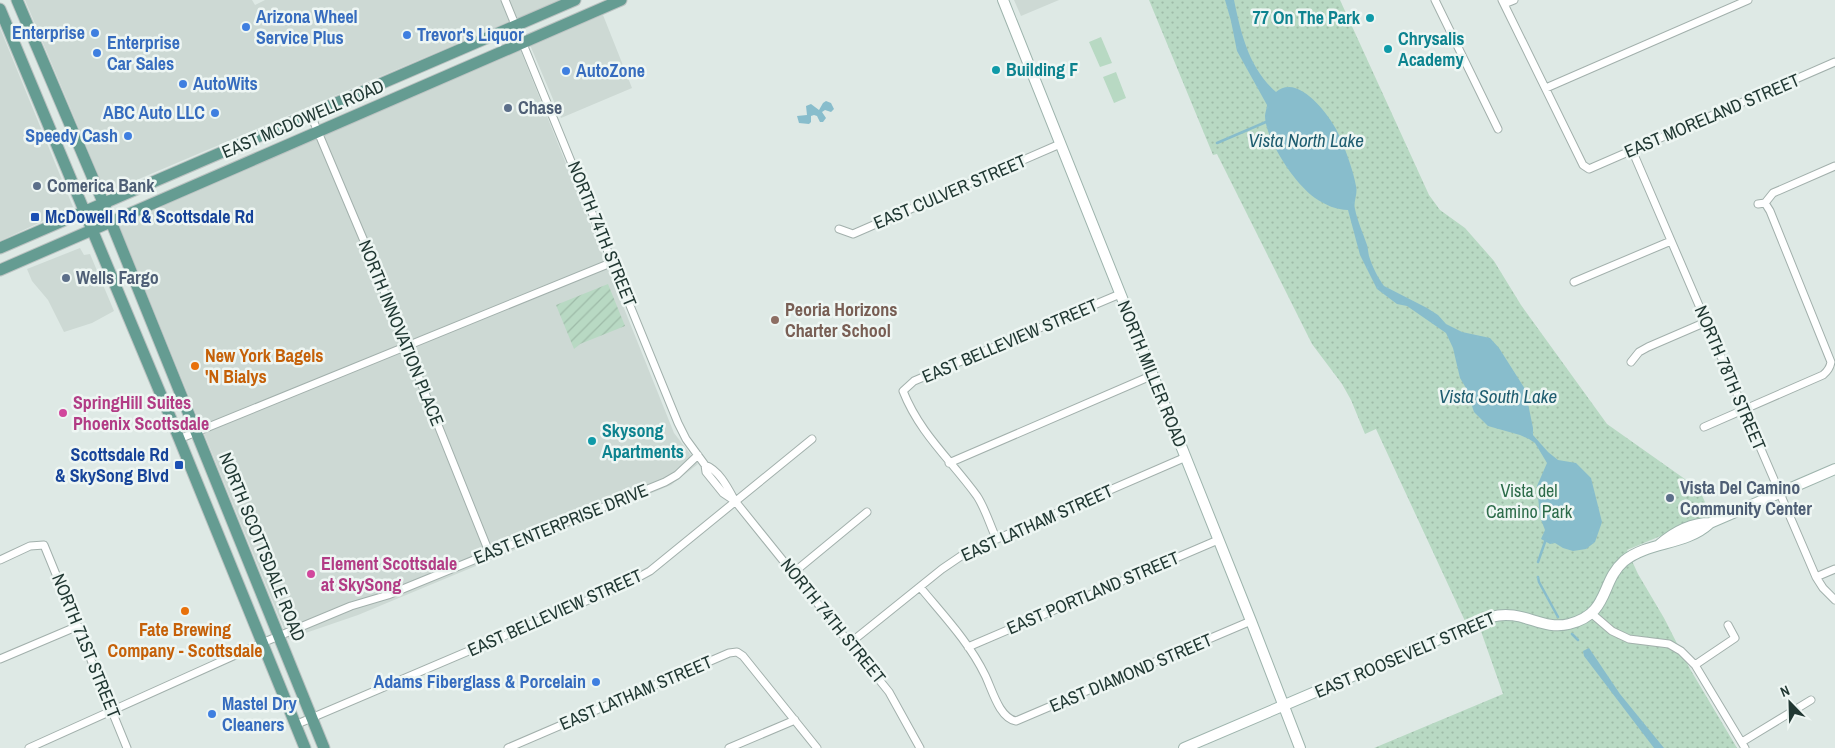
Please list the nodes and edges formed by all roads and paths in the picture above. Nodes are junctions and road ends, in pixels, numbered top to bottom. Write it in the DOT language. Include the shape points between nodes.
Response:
graph roads {
  1 [pos="17,0"];
  2 [pos="505,0"];
  3 [pos="575,0"];
  4 [pos="621,0"];
  5 [pos="1003,0"];
  6 [pos="1435,0"];
  7 [pos="1514,0"];
  8 [pos="1748,0"];
  9 [pos="1503,2"];
  10 [pos="0,9"];
  11 [pos="516,25"];
  12 [pos="523,42"];
  13 [pos="1835,62"];
  14 [pos="1546,88"];
  15 [pos="310,114"];
  16 [pos="1498,129"];
  17 [pos="318,132"];
  18 [pos="1060,144"];
  19 [pos="1632,150"];
  20 [pos="1835,166"];
  21 [pos="103,202"];
  22 [pos="84,211"];
  23 [pos="110,221"];
  24 [pos="839,229"];
  25 [pos="91,230"];
  26 [pos="1671,241"];
  27 [pos="0,248"];
  28 [pos="613,262"];
  29 [pos="0,270"];
  30 [pos="1574,282"];
  31 [pos="1120,294"];
  32 [pos="1706,322"];
  33 [pos="406,346"];
  34 [pos="1631,362"];
  35 [pos="1152,375"];
  36 [pos="1744,410"];
  37 [pos="1704,427"];
  38 [pos="196,432"];
  39 [pos="179,439"];
  40 [pos="812,439"];
  41 [pos="698,456"];
  42 [pos="1186,458"];
  43 [pos="949,463"];
  44 [pos="1835,469"];
  45 [pos="1779,493"];
  46 [pos="735,501"];
  47 [pos="867,512"];
  48 [pos="996,538"];
  49 [pos="1218,540"];
  50 [pos="489,552"];
  51 [pos="0,560"];
  52 [pos="1835,569"];
  53 [pos="794,573"];
  54 [pos="1816,577"];
  55 [pos="920,587"];
  56 [pos="1835,600"];
  57 [pos="1591,613"];
  58 [pos="1251,621"];
  59 [pos="78,626"];
  60 [pos="1728,626"];
  61 [pos="278,636"];
  62 [pos="262,643"];
  63 [pos="850,643"];
  64 [pos="968,646"];
  65 [pos="0,659"];
  66 [pos="1695,665"];
  67 [pos="1811,700"];
  68 [pos="1284,706"];
  69 [pos="112,710"];
  70 [pos="311,718"];
  71 [pos="795,720"];
  72 [pos="295,725"];
  73 [pos="1744,745"];
  74 [pos="29,748"];
  75 [pos="127,748"];
  76 [pos="304,748"];
  77 [pos="324,748"];
  78 [pos="508,748"];
  79 [pos="729,748"];
  80 [pos="818,748"];
  81 [pos="920,748"];
  82 [pos="1184,748"];
  83 [pos="1300,748"];
  1 -- 21 [label="main road, NORTH SCOTTSDALE ROAD"];
  2 -- 11 [label="street, NORTH 74TH STREET"];
  3 -- 11 [label="main road, EAST MCDOWELL ROAD"];
  4 -- 12 [label="main road, EAST MCDOWELL ROAD"];
  5 -- 18 [label="street, NORTH MILLER ROAD"];
  6 -- 16 [label="street"];
  7 -- 9 [label="street"];
  8 -- 14 [label="street"];
  9 -- 14 [label="street"];
  10 -- 22 [label="main road, NORTH SCOTTSDALE ROAD"];
  11 -- 12 [label="street, NORTH 74TH STREET"];
  11 -- 15 [label="main road, EAST MCDOWELL ROAD"];
  12 -- 17 [label="main road, EAST MCDOWELL ROAD"];
  12 -- 28 [label="street, NORTH 74TH STREET"];
  13 -- 19 [label="street, EAST MORELAND STREET"];
  14 -- 19 [label="street, EAST MORELAND STREET" via="1583,165 1589,169"];
  15 -- 17 [label="street, NORTH INNOVATION PLACE"];
  15 -- 21 [label="main road, EAST MCDOWELL ROAD"];
  17 -- 23 [label="main road, EAST MCDOWELL ROAD"];
  17 -- 33 [label="street, NORTH INNOVATION PLACE"];
  18 -- 24 [label="street, EAST CULVER STREET" via="853,234"];
  18 -- 31 [label="street, NORTH MILLER ROAD"];
  19 -- 26 [label="street, NORTH 78TH STREET"];
  20 -- 36 [label="street" via="1773,193 1762,204 1831,362 1829,370"];
  21 -- 22 [label="main road, EAST MCDOWELL ROAD"];
  21 -- 23 [label="main road, NORTH SCOTTSDALE ROAD"];
  22 -- 25 [label="main road, NORTH SCOTTSDALE ROAD"];
  22 -- 27 [label="main road, EAST MCDOWELL ROAD"];
  23 -- 25 [label="main road, EAST MCDOWELL ROAD"];
  23 -- 38 [label="main road, NORTH SCOTTSDALE ROAD"];
  25 -- 29 [label="main road, EAST MCDOWELL ROAD"];
  25 -- 39 [label="main road, NORTH SCOTTSDALE ROAD"];
  26 -- 30 [label="street"];
  26 -- 32 [label="street, NORTH 78TH STREET"];
  28 -- 33 [label="street"];
  28 -- 41 [label="street, NORTH 74TH STREET" via="675,415"];
  31 -- 35 [label="street, NORTH MILLER ROAD"];
  31 -- 43 [label="street, EAST BELLEVIEW STREET" via="914,381 903,391 921,427"];
  32 -- 34 [label="street" via="1648,347"];
  32 -- 36 [label="street, NORTH 78TH STREET"];
  33 -- 38 [label="street"];
  33 -- 50 [label="street, NORTH INNOVATION PLACE"];
  35 -- 42 [label="street, NORTH MILLER ROAD"];
  35 -- 43 [label="street"];
  36 -- 37 [label="street"];
  36 -- 45 [label="street, NORTH 78TH STREET"];
  38 -- 39 [label="street"];
  38 -- 61 [label="main road, NORTH SCOTTSDALE ROAD"];
  39 -- 62 [label="main road, NORTH SCOTTSDALE ROAD"];
  40 -- 46 [label="street, EAST BELLEVIEW STREET"];
  41 -- 46 [label="street, NORTH 74TH STREET" via="723,493"];
  41 -- 50 [label="street, EAST ENTERPRISE DRIVE" via="665,482"];
  42 -- 48 [label="street, EAST LATHAM STREET"];
  42 -- 49 [label="street, NORTH MILLER ROAD"];
  43 -- 48 [label="street" via="978,497"];
  44 -- 45 [label="street, EAST ROOSEVELT STREET"];
  45 -- 54 [label="street, NORTH 78TH STREET"];
  45 -- 57 [label="street, EAST ROOSEVELT STREET" via="1710,523 1683,539 1632,556 1620,565 1603,600"];
  46 -- 53 [label="street, NORTH 74TH STREET"];
  46 -- 70 [label="street, EAST BELLEVIEW STREET" via="650,571 626,584"];
  47 -- 53 [label="street"];
  48 -- 55 [label="street, EAST LATHAM STREET" via="967,552"];
  49 -- 58 [label="street, NORTH MILLER ROAD"];
  49 -- 64 [label="street, EAST PORTLAND STREET"];
  50 -- 61 [label="street, EAST ENTERPRISE DRIVE" via="388,595 351,606"];
  51 -- 59 [label="street, NORTH 71ST STREET" via="30,546 44,545"];
  52 -- 54 [label="street"];
  53 -- 63 [label="street, NORTH 74TH STREET"];
  54 -- 56 [label="street, NORTH 78TH STREET"];
  55 -- 63 [label="street, EAST LATHAM STREET"];
  55 -- 64 [label="street"];
  57 -- 66 [label="street" via="1612,631 1629,640 1669,644 1682,651"];
  57 -- 68 [label="street, EAST ROOSEVELT STREET" via="1576,622 1559,626 1510,614 1491,617"];
  58 -- 64 [label="street, EAST DIAMOND STREET" via="1016,721 1002,712"];
  58 -- 68 [label="street, NORTH MILLER ROAD"];
  59 -- 65 [label="street"];
  59 -- 69 [label="street, NORTH 71ST STREET"];
  60 -- 66 [label="street" via="1735,638"];
  61 -- 62 [label="street"];
  61 -- 70 [label="main road, NORTH SCOTTSDALE ROAD"];
  62 -- 69 [label="street"];
  62 -- 72 [label="main road, NORTH SCOTTSDALE ROAD"];
  63 -- 81 [label="street, NORTH 74TH STREET" via="890,692"];
  66 -- 73 [label="street"];
  67 -- 73 [label="street"];
  68 -- 82 [label="street, EAST ROOSEVELT STREET"];
  68 -- 83 [label="street, NORTH MILLER ROAD"];
  69 -- 74 [label="street"];
  69 -- 75 [label="street, NORTH 71ST STREET"];
  70 -- 72 [label="street, EAST BELLEVIEW STREET"];
  70 -- 77 [label="main road, NORTH SCOTTSDALE ROAD"];
  71 -- 78 [label="street, EAST LATHAM STREET" via="737,652"];
  71 -- 79 [label="street"];
  71 -- 80 [label="street"];
  72 -- 76 [label="main road, NORTH SCOTTSDALE ROAD"];
}
